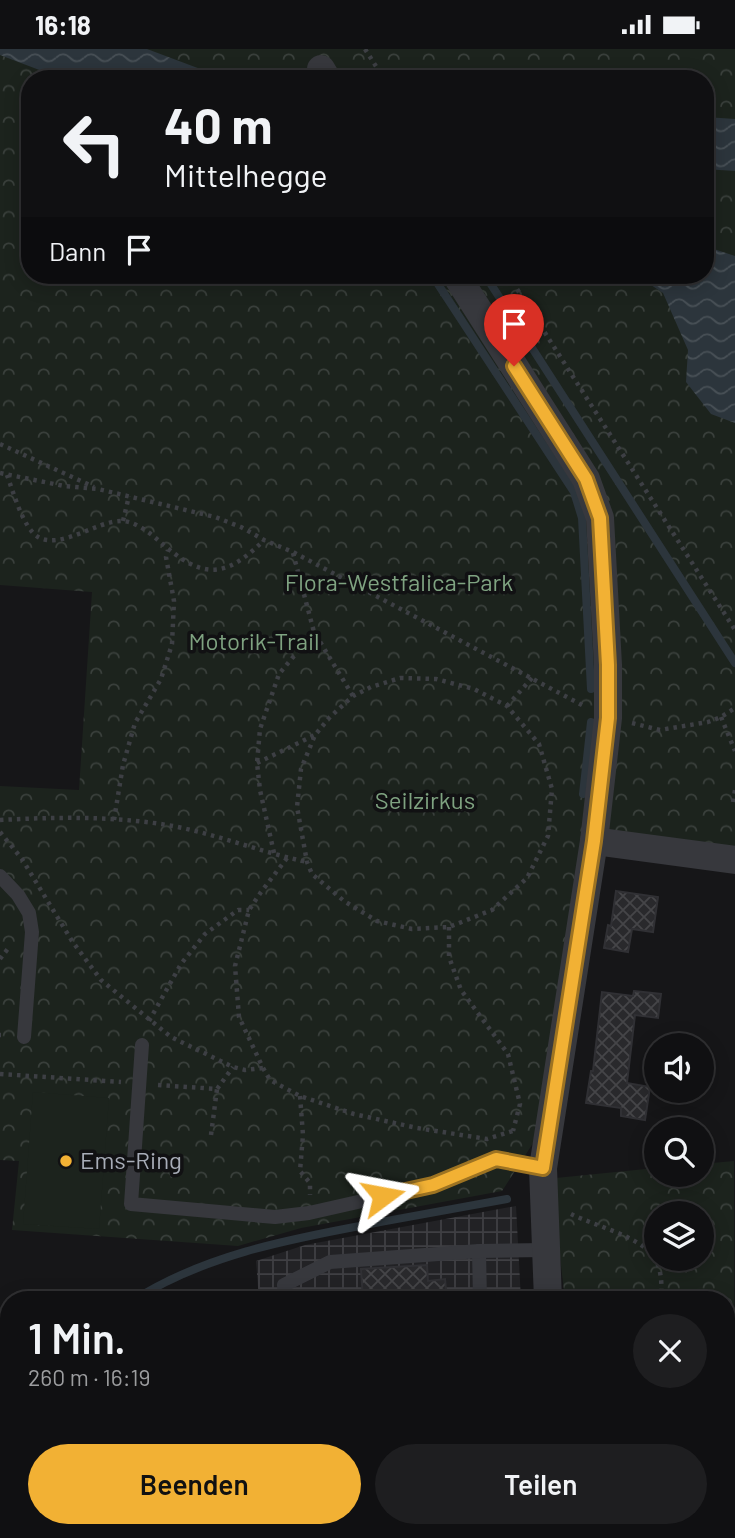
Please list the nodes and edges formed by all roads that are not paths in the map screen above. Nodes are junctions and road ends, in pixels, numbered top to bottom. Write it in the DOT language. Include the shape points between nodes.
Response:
graph roads {
  1 [pos="462,284"];
  2 [pos="594,841"];
  3 [pos="735,860"];
  4 [pos="0,876"];
  5 [pos="24,1037"];
  6 [pos="142,1045"];
  7 [pos="543,1168"];
  8 [pos="546,1250"];
  9 [pos="479,1251"];
  10 [pos="284,1291"];
  11 [pos="480,1291"];
  12 [pos="548,1291"];
  1 -- 2 [label="street" via="586,479 600,518 608,718"];
  2 -- 3 [label="street"];
  2 -- 7 [label="street"];
  4 -- 5 [label="lane" via="29,913 32,932"];
  6 -- 7 [label="lane" via="131,1204 275,1216 309,1213 433,1185 496,1159"];
  7 -- 8 [label="street"];
  8 -- 9 [label="lane"];
  8 -- 12 [label="street"];
  9 -- 10 [label="lane" via="330,1262 284,1285"];
  9 -- 11 [label="lane"];
}
